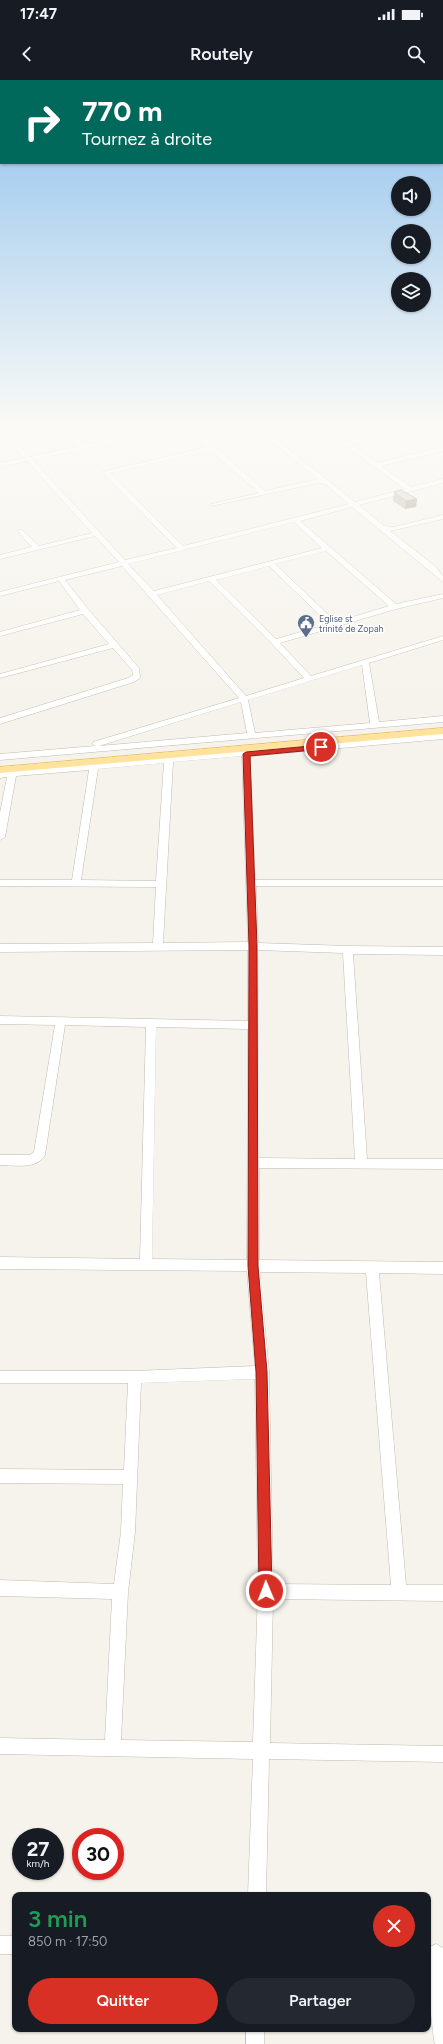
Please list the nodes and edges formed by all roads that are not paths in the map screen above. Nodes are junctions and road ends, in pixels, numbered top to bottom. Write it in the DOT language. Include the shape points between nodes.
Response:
graph roads {
  1 [pos="79,516"];
  2 [pos="150,516"];
  3 [pos="311,516"];
  4 [pos="368,516"];
  5 [pos="443,517"];
  6 [pos="295,520"];
  7 [pos="383,528"];
  8 [pos="20,531"];
  9 [pos="96,534"];
  10 [pos="37,548"];
  11 [pos="182,549"];
  12 [pos="326,549"];
  13 [pos="0,557"];
  14 [pos="123,563"];
  15 [pos="270,563"];
  16 [pos="61,579"];
  17 [pos="211,579"];
  18 [pos="443,580"];
  19 [pos="0,594"];
  20 [pos="152,594"];
  21 [pos="443,596"];
  22 [pos="394,607"];
  23 [pos="85,611"];
  24 [pos="334,624"];
  25 [pos="0,634"];
  26 [pos="443,638"];
  27 [pos="275,642"];
  28 [pos="114,645"];
  29 [pos="365,662"];
  30 [pos="0,676"];
  31 [pos="310,680"];
  32 [pos="244,699"];
  33 [pos="443,719"];
  34 [pos="0,721"];
  35 [pos="443,724"];
  36 [pos="375,725"];
  37 [pos="443,731"];
  38 [pos="252,736"];
  39 [pos="443,736"];
  40 [pos="91,749"];
  41 [pos="246,754"];
  42 [pos="0,757"];
  43 [pos="169,760"];
  44 [pos="0,762"];
  45 [pos="94,766"];
  46 [pos="0,770"];
  47 [pos="12,774"];
  48 [pos="0,775"];
  49 [pos="0,837"];
  50 [pos="0,883"];
  51 [pos="251,883"];
  52 [pos="443,883"];
  53 [pos="76,884"];
  54 [pos="161,884"];
  55 [pos="253,946"];
  56 [pos="158,947"];
  57 [pos="0,948"];
  58 [pos="348,950"];
  59 [pos="443,951"];
  60 [pos="0,1020"];
  61 [pos="61,1020"];
  62 [pos="150,1022"];
  63 [pos="253,1025"];
  64 [pos="0,1160"];
  65 [pos="254,1163"];
  66 [pos="361,1164"];
  67 [pos="443,1164"];
  68 [pos="0,1263"];
  69 [pos="146,1265"];
  70 [pos="253,1266"];
  71 [pos="372,1267"];
  72 [pos="443,1268"];
  73 [pos="262,1372"];
  74 [pos="0,1377"];
  75 [pos="135,1377"];
  76 [pos="0,1476"];
  77 [pos="129,1477"];
  78 [pos="0,1588"];
  79 [pos="266,1591"];
  80 [pos="120,1592"];
  81 [pos="399,1592"];
  82 [pos="443,1593"];
  83 [pos="0,1746"];
  84 [pos="113,1748"];
  85 [pos="261,1750"];
  86 [pos="443,1754"];
  87 [pos="257,1892"];
  88 [pos="0,1945"];
  89 [pos="12,1945"];
  90 [pos="436,1953"];
  91 [pos="255,2032"];
  92 [pos="443,2040"];
  93 [pos="255,2044"];
  1 -- 9 [label="street"];
  2 -- 11 [label="street"];
  3 -- 6 [label="street"];
  4 -- 7 [label="street"];
  5 -- 7 [label="street" via="394,529"];
  6 -- 11 [label="street"];
  6 -- 12 [label="street"];
  7 -- 18 [label="street"];
  8 -- 10 [label="street"];
  9 -- 10 [label="street"];
  9 -- 14 [label="street"];
  10 -- 13 [label="street"];
  11 -- 14 [label="street"];
  12 -- 15 [label="street"];
  12 -- 22 [label="street"];
  14 -- 16 [label="street"];
  14 -- 20 [label="street"];
  15 -- 17 [label="street"];
  15 -- 24 [label="street"];
  16 -- 19 [label="street"];
  16 -- 23 [label="street"];
  17 -- 20 [label="street"];
  17 -- 27 [label="street"];
  20 -- 32 [label="street"];
  21 -- 22 [label="street"];
  22 -- 24 [label="street"];
  23 -- 25 [label="street"];
  23 -- 28 [label="street"];
  24 -- 27 [label="street"];
  26 -- 29 [label="street"];
  27 -- 31 [label="street"];
  28 -- 30 [label="street"];
  28 -- 34 [label="street" via="136,670 136,676 131,680"];
  29 -- 31 [label="street"];
  29 -- 36 [label="street"];
  31 -- 32 [label="street"];
  32 -- 38 [label="street"];
  32 -- 40 [label="street" via="96,744"];
  33 -- 36 [label="street"];
  35 -- 44 [label="main road"];
  36 -- 38 [label="street"];
  37 -- 46 [label="main road"];
  38 -- 40 [label="street"];
  39 -- 41 [label="street"];
  40 -- 42 [label="street"];
  41 -- 43 [label="street"];
  41 -- 51 [label="street"];
  43 -- 45 [label="street"];
  43 -- 54 [label="street"];
  45 -- 47 [label="street"];
  45 -- 53 [label="street"];
  47 -- 48 [label="street"];
  47 -- 49 [label="street"];
  50 -- 53 [label="street"];
  51 -- 52 [label="street"];
  51 -- 55 [label="street"];
  53 -- 54 [label="street"];
  54 -- 56 [label="street"];
  55 -- 56 [label="street"];
  55 -- 58 [label="street"];
  55 -- 63 [label="street"];
  56 -- 57 [label="street"];
  58 -- 59 [label="street"];
  58 -- 66 [label="street"];
  60 -- 61 [label="street"];
  61 -- 62 [label="street"];
  61 -- 64 [label="street" via="40,1155 32,1160"];
  62 -- 63 [label="street"];
  62 -- 69 [label="street"];
  63 -- 65 [label="street"];
  65 -- 66 [label="street"];
  65 -- 70 [label="street"];
  66 -- 67 [label="street"];
  68 -- 69 [label="street"];
  69 -- 70 [label="street"];
  70 -- 71 [label="street"];
  70 -- 73 [label="street"];
  71 -- 72 [label="street"];
  71 -- 81 [label="street"];
  73 -- 75 [label="street"];
  73 -- 79 [label="street"];
  74 -- 75 [label="street"];
  75 -- 77 [label="street"];
  76 -- 77 [label="street"];
  77 -- 80 [label="street" via="128,1532"];
  78 -- 80 [label="street"];
  79 -- 81 [label="street"];
  79 -- 85 [label="street"];
  80 -- 84 [label="street"];
  81 -- 82 [label="street"];
  83 -- 84 [label="street"];
  84 -- 85 [label="street"];
  85 -- 86 [label="street"];
  85 -- 87 [label="street"];
  88 -- 89 [label="street"];
  90 -- 92 [label="street"];
  91 -- 93 [label="street"];
}
